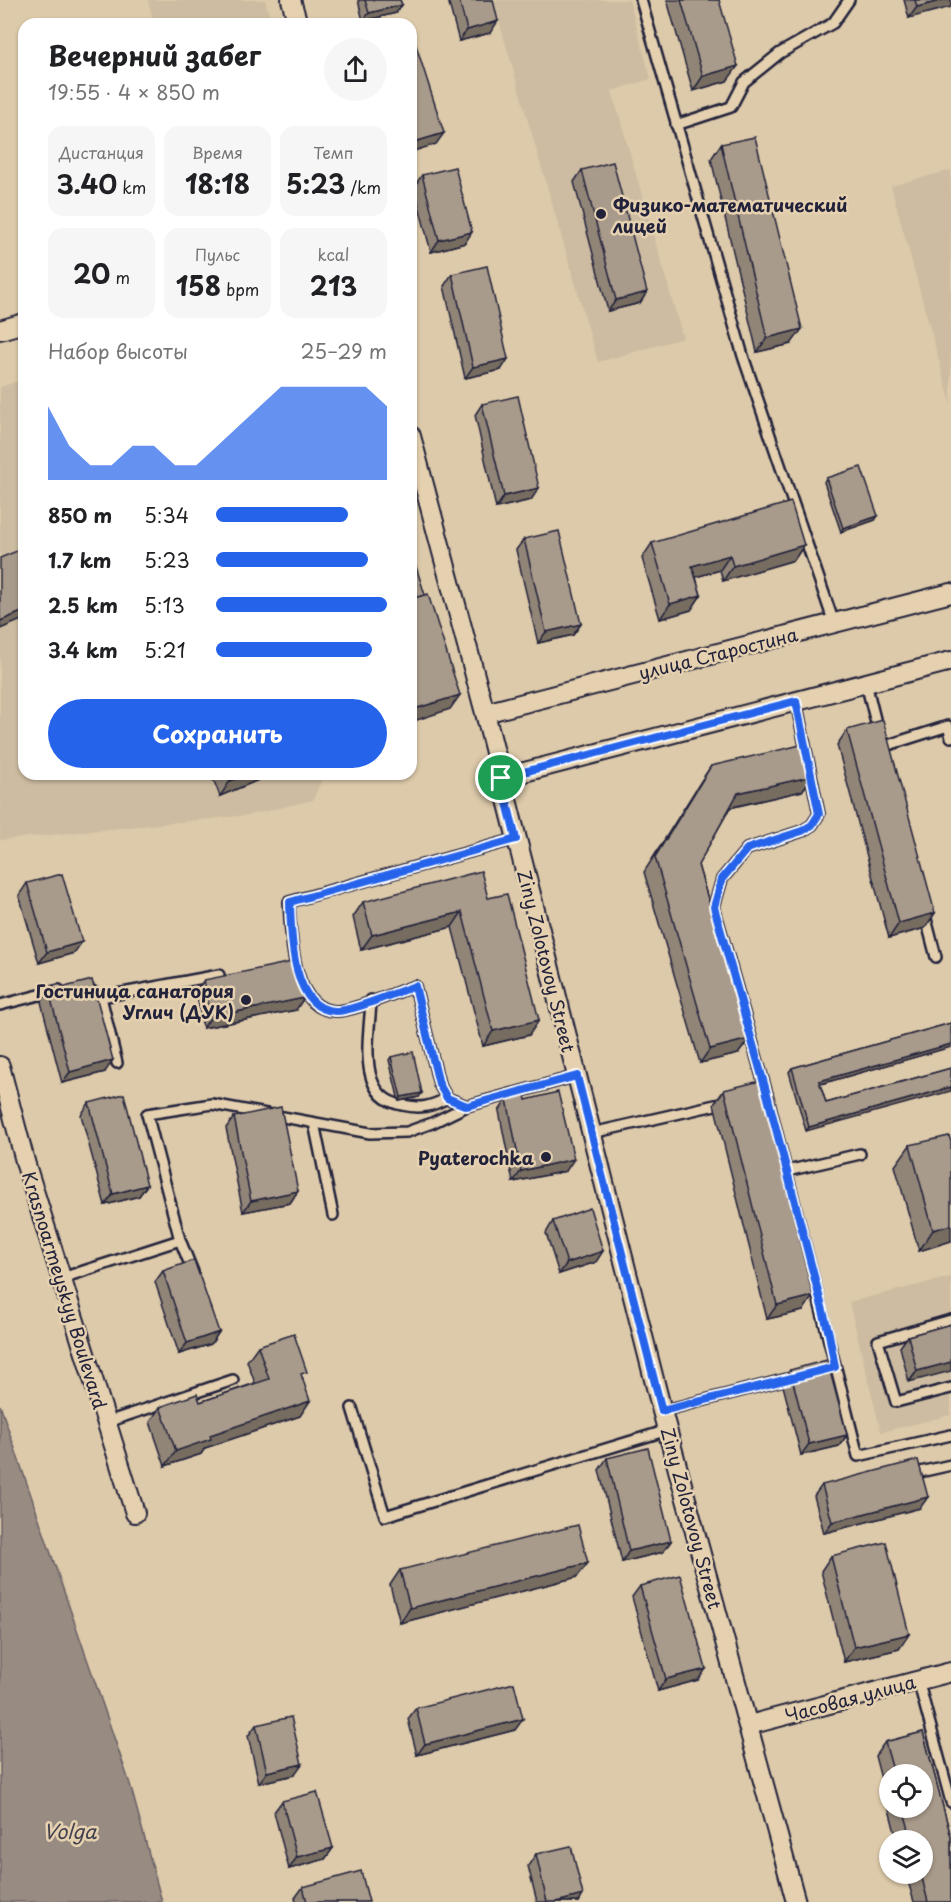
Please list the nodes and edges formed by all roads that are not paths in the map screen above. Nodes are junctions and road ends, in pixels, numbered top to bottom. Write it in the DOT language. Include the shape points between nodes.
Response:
graph roads {
  1 [pos="291,0"];
  2 [pos="640,0"];
  3 [pos="849,0"];
  4 [pos="296,18"];
  5 [pos="676,125"];
  6 [pos="18,326"];
  7 [pos="0,330"];
  8 [pos="417,458"];
  9 [pos="951,593"];
  10 [pos="834,623"];
  11 [pos="951,661"];
  12 [pos="866,683"];
  13 [pos="796,701"];
  14 [pos="485,713"];
  15 [pos="951,737"];
  16 [pos="882,747"];
  17 [pos="885,758"];
  18 [pos="501,778"];
  19 [pos="516,839"];
  20 [pos="922,901"];
  21 [pos="936,957"];
  22 [pos="219,975"];
  23 [pos="101,997"];
  24 [pos="371,1000"];
  25 [pos="0,1005"];
  26 [pos="117,1063"];
  27 [pos="0,1066"];
  28 [pos="577,1076"];
  29 [pos="767,1094"];
  30 [pos="447,1098"];
  31 [pos="746,1098"];
  32 [pos="735,1101"];
  33 [pos="467,1106"];
  34 [pos="314,1123"];
  35 [pos="592,1133"];
  36 [pos="860,1154"];
  37 [pos="787,1171"];
  38 [pos="333,1215"];
  39 [pos="180,1240"];
  40 [pos="62,1278"];
  41 [pos="197,1282"];
  42 [pos="951,1320"];
  43 [pos="835,1367"];
  44 [pos="823,1370"];
  45 [pos="800,1376"];
  46 [pos="233,1380"];
  47 [pos="951,1388"];
  48 [pos="352,1408"];
  49 [pos="662,1411"];
  50 [pos="107,1422"];
  51 [pos="668,1431"];
  52 [pos="951,1435"];
  53 [pos="951,1466"];
  54 [pos="920,1472"];
  55 [pos="135,1513"];
  56 [pos="951,1672"];
  57 [pos="918,1680"];
  58 [pos="749,1725"];
  59 [pos="951,1802"];
  60 [pos="796,1902"];
  1 -- 4 [label="street"];
  2 -- 5 [label="lane"];
  3 -- 5 [label="lane" via="833,23 780,53 744,82 731,107"];
  5 -- 10 [label="lane" via="743,356"];
  6 -- 7 [label="street"];
  8 -- 14 [label="street, Ziny Zolotovoy Street"];
  9 -- 10 [label="street, улица Старостина"];
  10 -- 14 [label="street, улица Старостина"];
  11 -- 12 [label="street"];
  12 -- 13 [label="street"];
  12 -- 16 [label="lane"];
  13 -- 18 [label="street"];
  13 -- 29 [label="lane" via="819,814 802,831 747,849 722,879 714,907"];
  14 -- 18 [label="street, Ziny Zolotovoy Street"];
  15 -- 16 [label="lane" via="948,726"];
  16 -- 17 [label="lane"];
  18 -- 19 [label="street, Ziny Zolotovoy Street"];
  19 -- 24 [label="lane" via="290,902 292,950 310,998 321,1008 336,1011"];
  19 -- 28 [label="street, Ziny Zolotovoy Street"];
  20 -- 21 [label="lane"];
  22 -- 23 [label="lane"];
  23 -- 25 [label="lane" via="84,987 51,991"];
  23 -- 26 [label="lane"];
  24 -- 30 [label="lane" via="415,986 439,1084"];
  24 -- 30 [label="lane" via="369,1063 372,1083 379,1095 412,1107 430,1107"];
  27 -- 40 [label="street, Krasnoarmeyskyy Boulevard"];
  28 -- 33 [label="lane"];
  28 -- 35 [label="street, Ziny Zolotovoy Street"];
  29 -- 31 [label="lane"];
  29 -- 37 [label="lane"];
  30 -- 33 [label="lane"];
  32 -- 35 [label="lane"];
  33 -- 34 [label="lane" via="406,1132 370,1133"];
  34 -- 38 [label="lane"];
  34 -- 39 [label="lane" via="212,1104 147,1114"];
  35 -- 49 [label="street, Ziny Zolotovoy Street"];
  36 -- 37 [label="lane"];
  37 -- 43 [label="lane"];
  39 -- 40 [label="lane"];
  39 -- 41 [label="lane"];
  40 -- 50 [label="street, Krasnoarmeyskyy Boulevard"];
  42 -- 47 [label="lane" via="878,1341 896,1402"];
  43 -- 44 [label="lane"];
  43 -- 52 [label="lane" via="858,1456"];
  45 -- 49 [label="lane"];
  46 -- 50 [label="lane"];
  48 -- 51 [label="lane" via="385,1516"];
  49 -- 51 [label="street, Ziny Zolotovoy Street"];
  50 -- 55 [label="street, Krasnoarmeyskyy Boulevard"];
  51 -- 58 [label="street, Ziny Zolotovoy Street"];
  53 -- 54 [label="lane"];
  56 -- 57 [label="street, Часовая улица"];
  57 -- 58 [label="street, Часовая улица"];
  57 -- 59 [label="lane"];
  58 -- 60 [label="street, Ziny Zolotovoy Street"];
}
